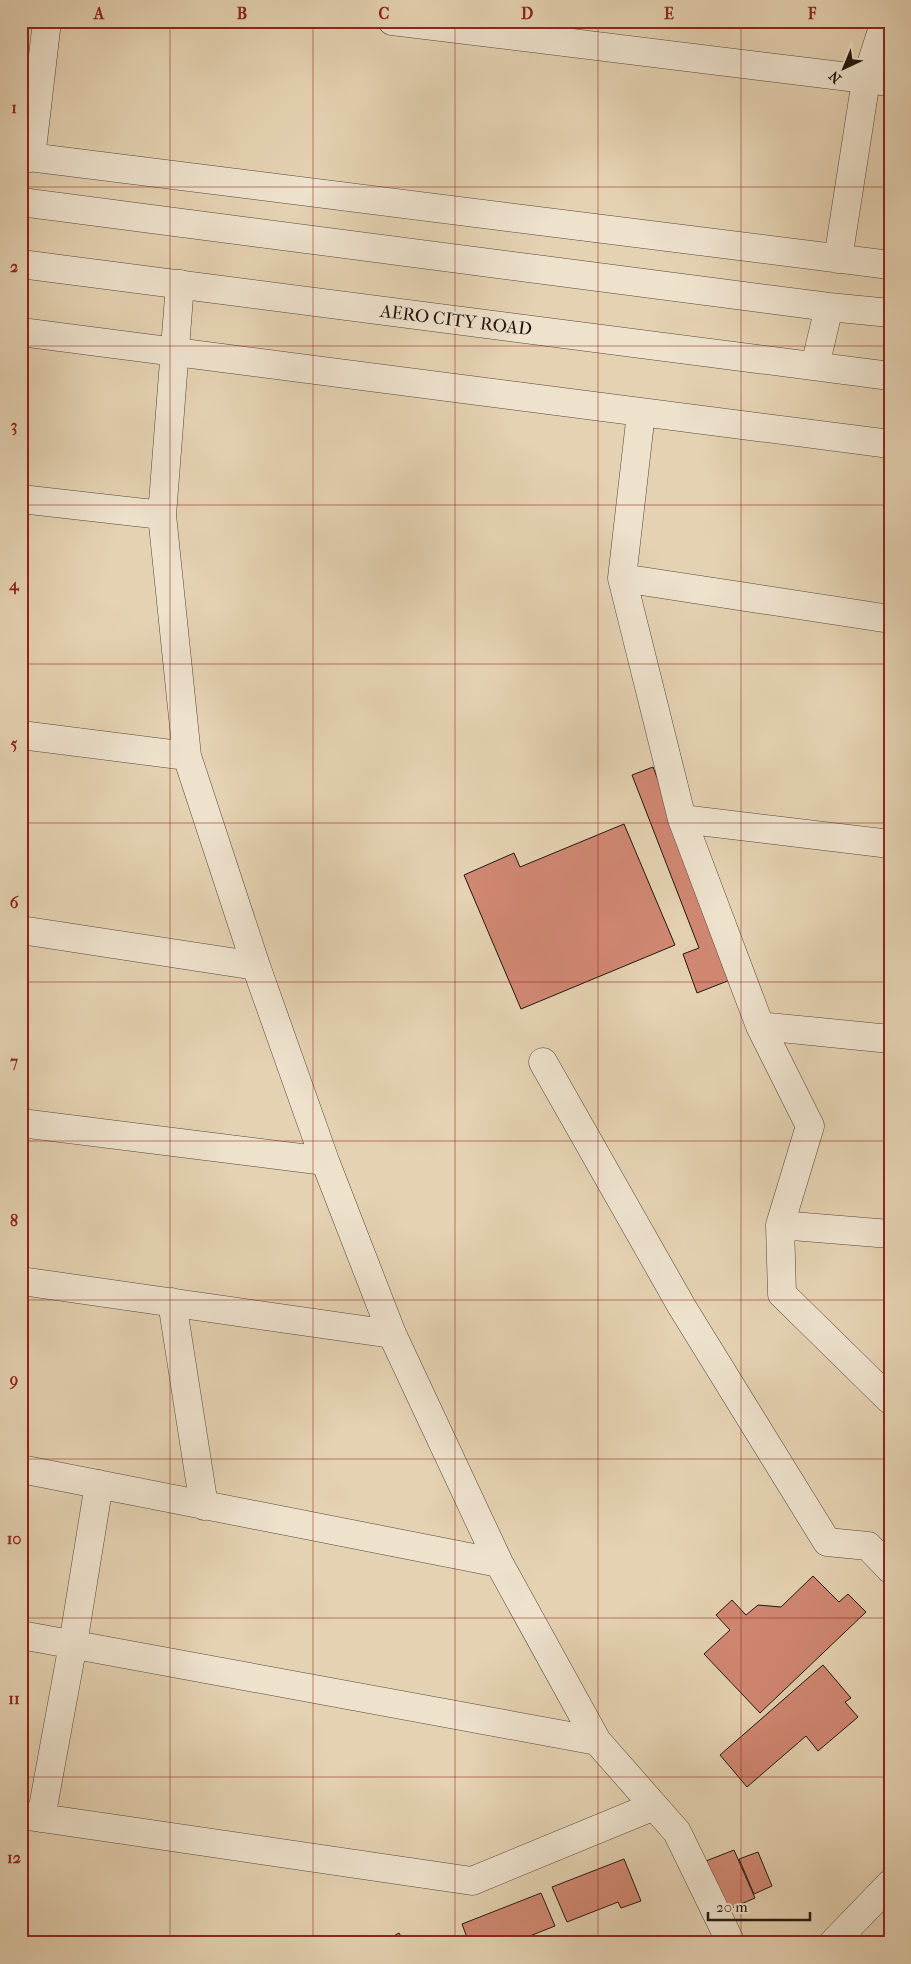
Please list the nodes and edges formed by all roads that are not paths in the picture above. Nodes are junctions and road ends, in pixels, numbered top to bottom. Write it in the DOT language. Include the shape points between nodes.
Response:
graph roads {
  1 [pos="47,21"];
  2 [pos="392,21"];
  3 [pos="885,21"];
  4 [pos="878,81"];
  5 [pos="26,157"];
  6 [pos="21,202"];
  7 [pos="838,259"];
  8 [pos="21,264"];
  9 [pos="890,265"];
  10 [pos="180,284"];
  11 [pos="829,307"];
  12 [pos="890,313"];
  13 [pos="21,332"];
  14 [pos="174,353"];
  15 [pos="815,366"];
  16 [pos="890,376"];
  17 [pos="641,413"];
  18 [pos="890,444"];
  19 [pos="21,499"];
  20 [pos="162,515"];
  21 [pos="622,578"];
  22 [pos="890,619"];
  23 [pos="21,735"];
  24 [pos="187,756"];
  25 [pos="682,819"];
  26 [pos="890,844"];
  27 [pos="21,930"];
  28 [pos="256,966"];
  29 [pos="760,1026"];
  30 [pos="890,1039"];
  31 [pos="543,1062"];
  32 [pos="21,1123"];
  33 [pos="325,1161"];
  34 [pos="780,1225"];
  35 [pos="890,1234"];
  36 [pos="21,1281"];
  37 [pos="172,1302"];
  38 [pos="392,1334"];
  39 [pos="890,1400"];
  40 [pos="21,1469"];
  41 [pos="99,1484"];
  42 [pos="204,1506"];
  43 [pos="499,1563"];
  44 [pos="890,1569"];
  45 [pos="21,1635"];
  46 [pos="73,1644"];
  47 [pos="596,1741"];
  48 [pos="654,1806"];
  49 [pos="31,1816"];
  50 [pos="890,1884"];
  51 [pos="731,1943"];
  52 [pos="833,1943"];
  1 -- 5 [label="street"];
  2 -- 4 [label="street"];
  3 -- 4 [label="street"];
  4 -- 7 [label="street"];
  5 -- 7 [label="street"];
  6 -- 11 [label="street"];
  7 -- 9 [label="street"];
  8 -- 10 [label="street, AERO CITY ROAD"];
  10 -- 14 [label="street"];
  10 -- 15 [label="street, AERO CITY ROAD"];
  11 -- 12 [label="street"];
  11 -- 15 [label="street"];
  13 -- 14 [label="street"];
  14 -- 17 [label="street"];
  14 -- 20 [label="street"];
  15 -- 16 [label="street, AERO CITY ROAD"];
  17 -- 18 [label="street"];
  17 -- 21 [label="street"];
  19 -- 20 [label="street"];
  20 -- 24 [label="street"];
  21 -- 22 [label="street"];
  21 -- 25 [label="street"];
  23 -- 24 [label="street"];
  24 -- 28 [label="street"];
  25 -- 26 [label="street"];
  25 -- 29 [label="street"];
  27 -- 28 [label="street"];
  28 -- 33 [label="street"];
  29 -- 30 [label="street"];
  29 -- 34 [label="street" via="810,1126"];
  31 -- 44 [label="street" via="682,1307 827,1542 868,1546"];
  32 -- 33 [label="street"];
  33 -- 38 [label="street"];
  34 -- 35 [label="street"];
  34 -- 39 [label="street" via="782,1294"];
  36 -- 37 [label="street"];
  37 -- 38 [label="street"];
  37 -- 42 [label="street"];
  38 -- 43 [label="street"];
  40 -- 41 [label="street"];
  41 -- 42 [label="street"];
  41 -- 46 [label="street"];
  42 -- 43 [label="street"];
  43 -- 47 [label="street"];
  45 -- 46 [label="street"];
  46 -- 47 [label="street"];
  46 -- 49 [label="street"];
  47 -- 48 [label="street"];
  48 -- 49 [label="street" via="472,1881"];
  48 -- 51 [label="street" via="677,1832"];
  50 -- 52 [label="street"];
}
